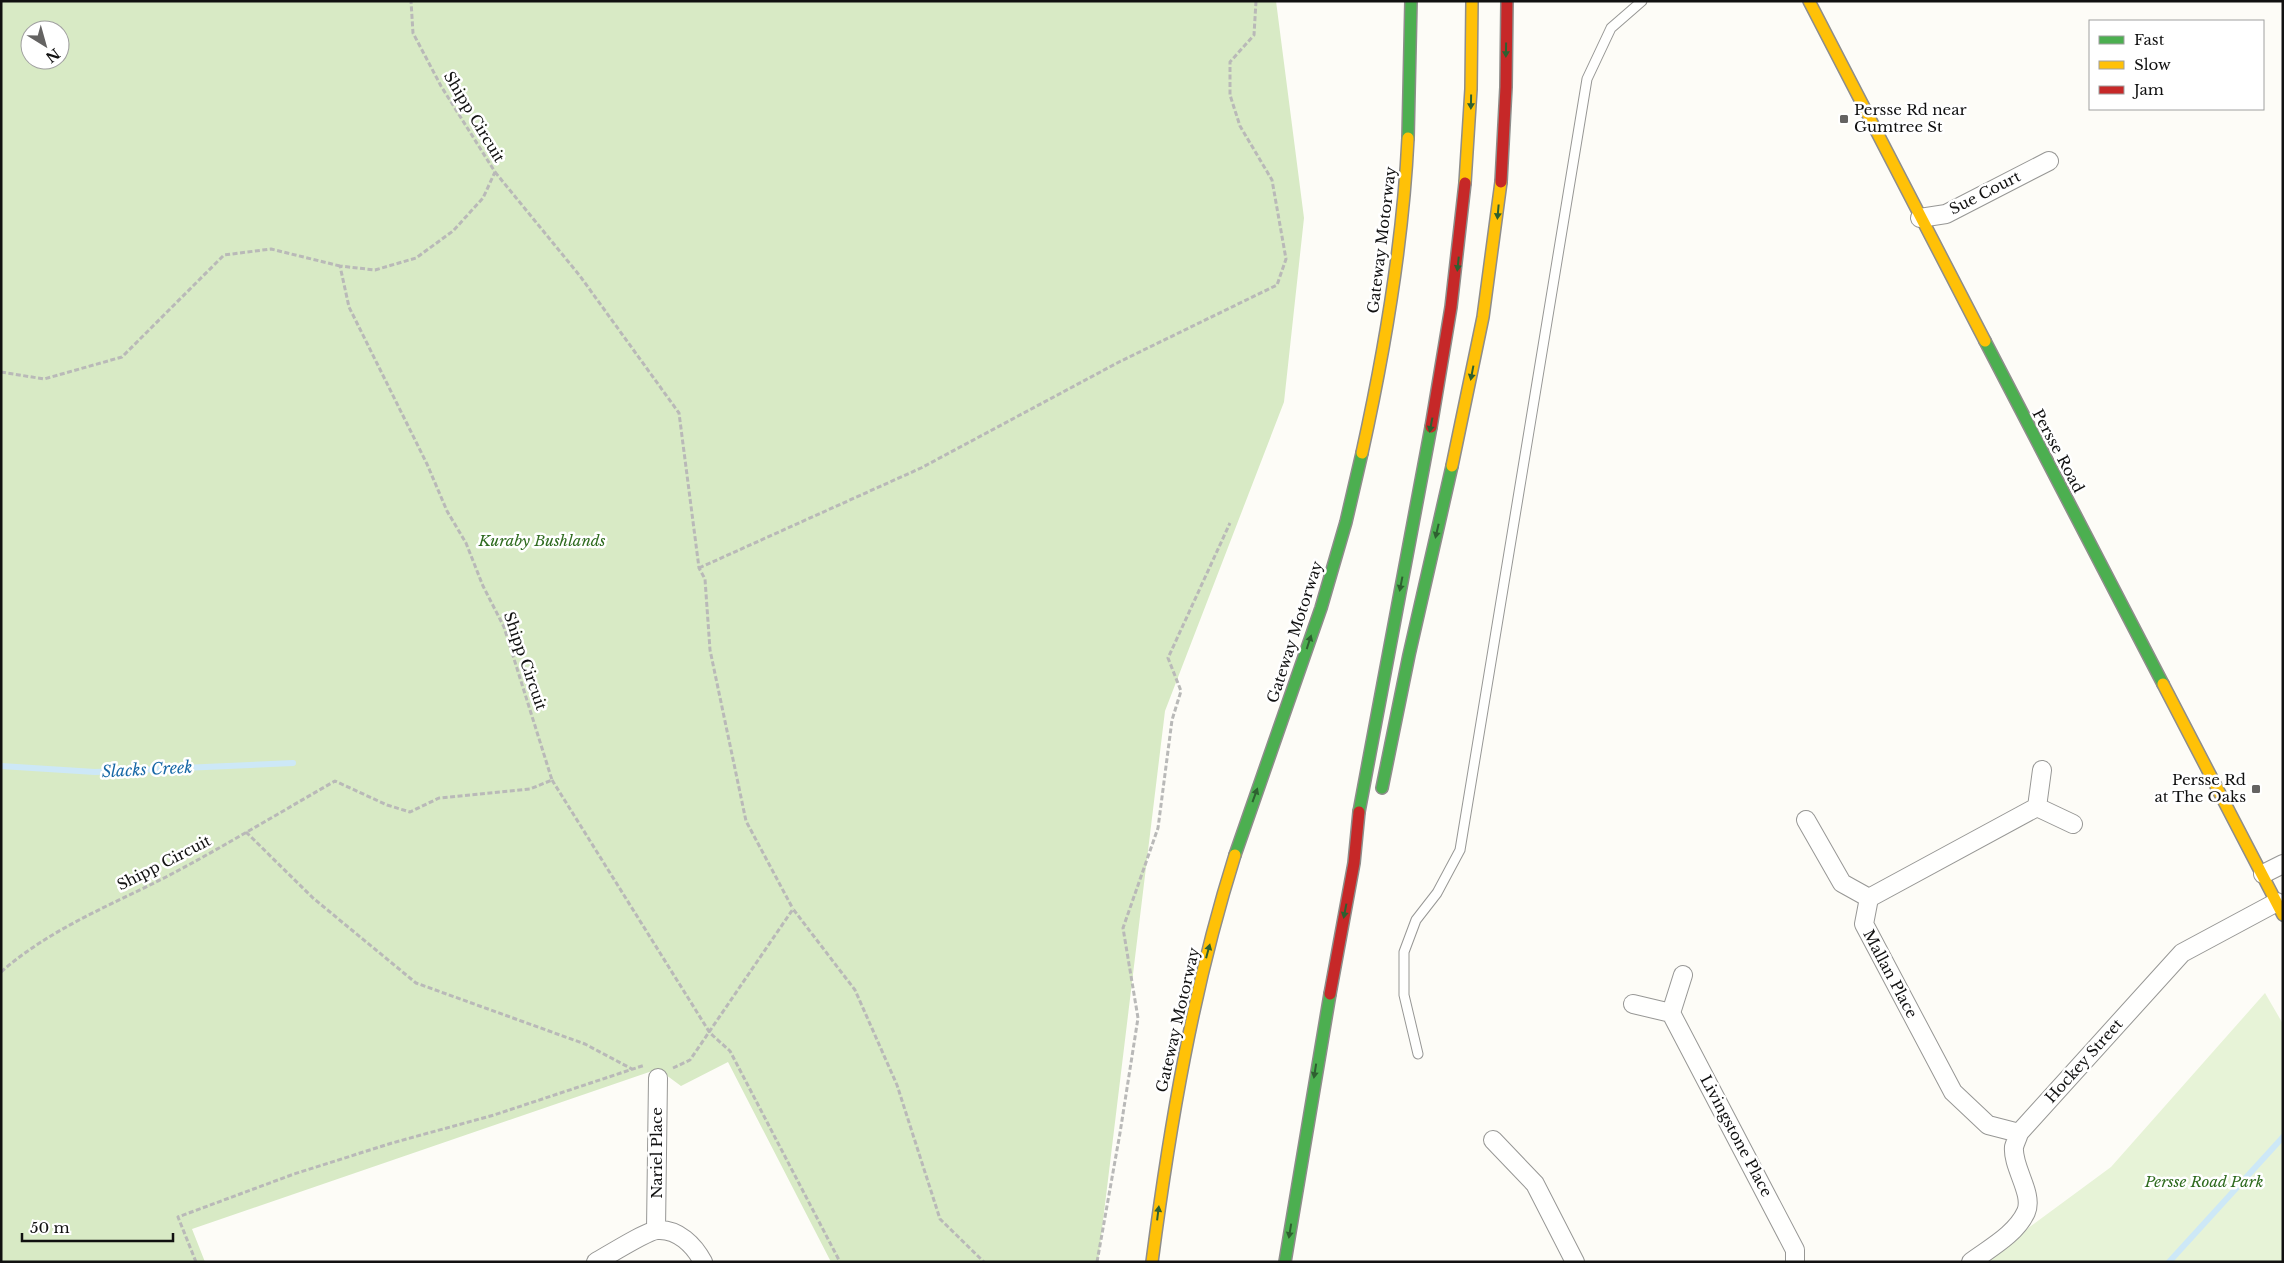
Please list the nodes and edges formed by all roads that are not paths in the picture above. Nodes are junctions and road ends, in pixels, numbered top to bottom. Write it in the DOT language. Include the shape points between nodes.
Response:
graph roads {
  1 [pos="1411,1"];
  2 [pos="1472,1"];
  3 [pos="1507,1"];
  4 [pos="1642,1"];
  5 [pos="1809,1"];
  6 [pos="2049,161"];
  7 [pos="1920,218"];
  8 [pos="2042,770"];
  9 [pos="1380,796"];
  10 [pos="2037,807"];
  11 [pos="1806,820"];
  12 [pos="1370,821"];
  13 [pos="2073,824"];
  14 [pos="1354,863"];
  15 [pos="2283,864"];
  16 [pos="2263,874"];
  17 [pos="1869,898"];
  18 [pos="2280,908"];
  19 [pos="1683,975"];
  20 [pos="1633,1004"];
  21 [pos="1671,1012"];
  22 [pos="1418,1054"];
  23 [pos="658,1078"];
  24 [pos="2019,1133"];
  25 [pos="1493,1140"];
  26 [pos="656,1229"];
  27 [pos="596,1262"];
  28 [pos="702,1262"];
  29 [pos="1152,1262"];
  30 [pos="1285,1262"];
  31 [pos="1576,1262"];
  32 [pos="1794,1262"];
  33 [pos="1971,1262"];
  29 -- 1 [label="main road, Gateway Motorway, one-way" via="1178,1077 1203,972 1252,805 1333,568 1378,378 1403,207 1409,123"];
  2 -- 14 [label="main road, one-way" via="1471,116 1457,275 1360,804"];
  3 -- 9 [label="main road, one-way" via="1502,159 1488,285 1466,408 1416,620"];
  4 -- 22 [label="lane" via="1611,28 1587,79 1460,850 1437,893 1416,920 1404,952 1404,995"];
  5 -- 7 [label="main road, Persse Road"];
  6 -- 7 [label="street, Sue Court" via="1946,214"];
  7 -- 16 [label="main road, Persse Road"];
  8 -- 10 [label="street"];
  10 -- 13 [label="street"];
  10 -- 17 [label="street"];
  11 -- 17 [label="street" via="1842,884"];
  12 -- 14 [label="main road"];
  14 -- 30 [label="main road, one-way" via="1318,1056"];
  15 -- 16 [label="street"];
  16 -- 18 [label="main road, Persse Road"];
  17 -- 24 [label="street, Mallan Place" via="1864,924 1952,1092 1988,1125"];
  18 -- 24 [label="street, Hockey Street" via="2182,953"];
  19 -- 21 [label="street"];
  20 -- 21 [label="street"];
  21 -- 32 [label="street, Livingstone Place" via="1795,1250"];
  23 -- 26 [label="street, Nariel Place"];
  24 -- 33 [label="street" via="2014,1148 2026,1193 2027,1211 2014,1229"];
  25 -- 31 [label="street" via="1535,1184"];
  26 -- 27 [label="street"];
  26 -- 28 [label="street" via="679,1234 698,1251"];
}
